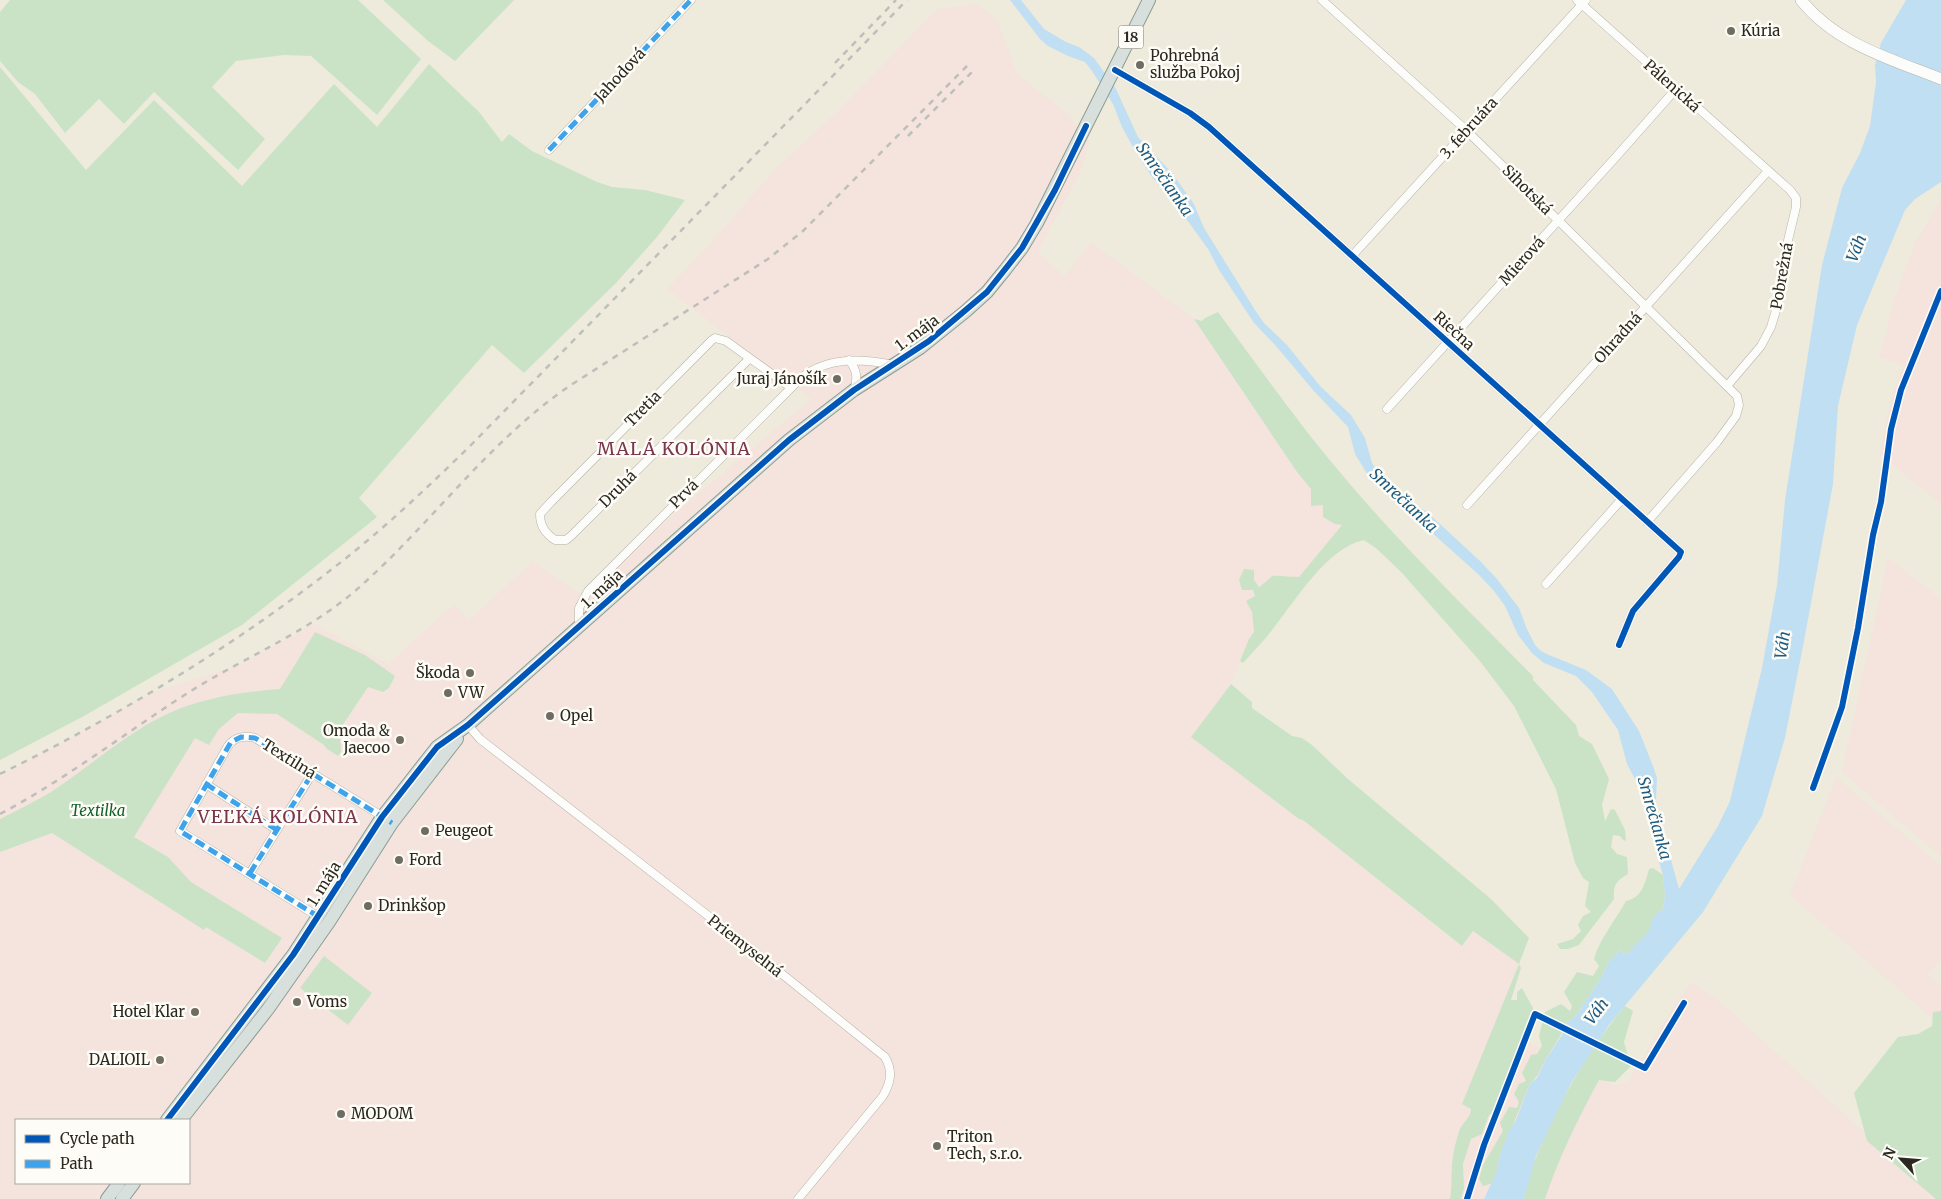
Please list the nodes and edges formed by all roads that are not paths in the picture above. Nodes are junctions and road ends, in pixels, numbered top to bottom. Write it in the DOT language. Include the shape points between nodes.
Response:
graph roads {
  1 [pos="691,0"];
  2 [pos="1149,0"];
  3 [pos="1322,0"];
  4 [pos="1801,0"];
  5 [pos="1581,2"];
  6 [pos="1114,72"];
  7 [pos="1941,79"];
  8 [pos="1676,90"];
  9 [pos="1466,130"];
  10 [pos="549,150"];
  11 [pos="1768,171"];
  12 [pos="1558,221"];
  13 [pos="1352,256"];
  14 [pos="1645,307"];
  15 [pos="1448,342"];
  16 [pos="749,359"];
  17 [pos="850,360"];
  18 [pos="894,365"];
  19 [pos="1727,386"];
  20 [pos="790,387"];
  21 [pos="854,390"];
  22 [pos="1387,409"];
  23 [pos="1540,425"];
  24 [pos="1622,500"];
  25 [pos="1468,505"];
  26 [pos="1647,522"];
  27 [pos="572,535"];
  28 [pos="1546,584"];
  29 [pos="579,625"];
  30 [pos="1619,645"];
  31 [pos="468,725"];
  32 [pos="312,774"];
  33 [pos="206,784"];
  34 [pos="387,820"];
  35 [pos="277,830"];
  36 [pos="250,873"];
  37 [pos="318,917"];
  38 [pos="168,1119"];
  39 [pos="182,1119"];
  40 [pos="118,1184"];
  41 [pos="133,1184"];
  42 [pos="107,1199"];
  43 [pos="122,1199"];
  44 [pos="798,1199"];
  1 -- 10 [label="street, Jahodová"];
  2 -- 6 [label="main road, 18"];
  3 -- 9 [label="street, Sihotská"];
  4 -- 7 [label="street" via="1826,26 1846,39"];
  5 -- 8 [label="street, Pálenická"];
  5 -- 9 [label="street, 3. februára"];
  6 -- 13 [label="street, Riečna" via="1190,112"];
  6 -- 18 [label="main road, 1. mája / 18" via="1037,223 1006,270 954,321"];
  8 -- 11 [label="street, Pálenická"];
  8 -- 12 [label="street, Mierová"];
  9 -- 12 [label="street, Sihotská"];
  9 -- 13 [label="street, 3. februára"];
  11 -- 14 [label="street, Ohradná"];
  11 -- 19 [label="street, Pobrežná" via="1796,198 1785,253 1782,290 1764,341"];
  12 -- 14 [label="street, Sihotská"];
  12 -- 15 [label="street, Mierová"];
  13 -- 15 [label="street, Riečna"];
  14 -- 19 [label="street, Sihotská"];
  14 -- 23 [label="street, Ohradná"];
  15 -- 22 [label="street, Mierová"];
  15 -- 23 [label="street, Riečna"];
  16 -- 20 [label="street"];
  16 -- 27 [label="street, Druhá"];
  16 -- 27 [label="street, Tretia" via="726,341 715,338 540,514 544,530 555,540 566,540"];
  17 -- 18 [label="street, Prvá"];
  17 -- 20 [label="street, Prvá" via="814,369"];
  17 -- 21 [label="street" via="857,374"];
  18 -- 21 [label="main road, 1. mája / 18"];
  19 -- 26 [label="street" via="1739,400 1736,416"];
  20 -- 29 [label="street, Prvá" via="588,591 580,608"];
  21 -- 29 [label="main road, 1. mája / 18" via="789,440"];
  23 -- 24 [label="street, Riečna"];
  23 -- 25 [label="street, Ohradná"];
  24 -- 26 [label="street, Riečna"];
  24 -- 28 [label="street"];
  26 -- 30 [label="street, Riečna" via="1681,552 1680,557 1633,611"];
  29 -- 31 [label="main road, 1. mája / 18"];
  31 -- 34 [label="main road, 1. mája / 18" via="438,747"];
  31 -- 44 [label="street, Priemyselná" via="480,738 885,1057 891,1076 883,1096"];
  32 -- 33 [label="street, Textilná" via="255,738 241,737 231,742"];
  32 -- 34 [label="street, Textilná"];
  32 -- 35 [label="street"];
  33 -- 35 [label="street"];
  33 -- 36 [label="street, Textilná" via="180,831"];
  34 -- 37 [label="main road, 1. mája / 18"];
  34 -- 39 [label="main road, 1. mája / 18" via="309,951"];
  35 -- 36 [label="street"];
  36 -- 37 [label="street, Textilná"];
  37 -- 38 [label="main road, 1. mája / 18" via="256,1005"];
  40 -- 42 [label="main road"];
  41 -- 43 [label="main road"];
}
